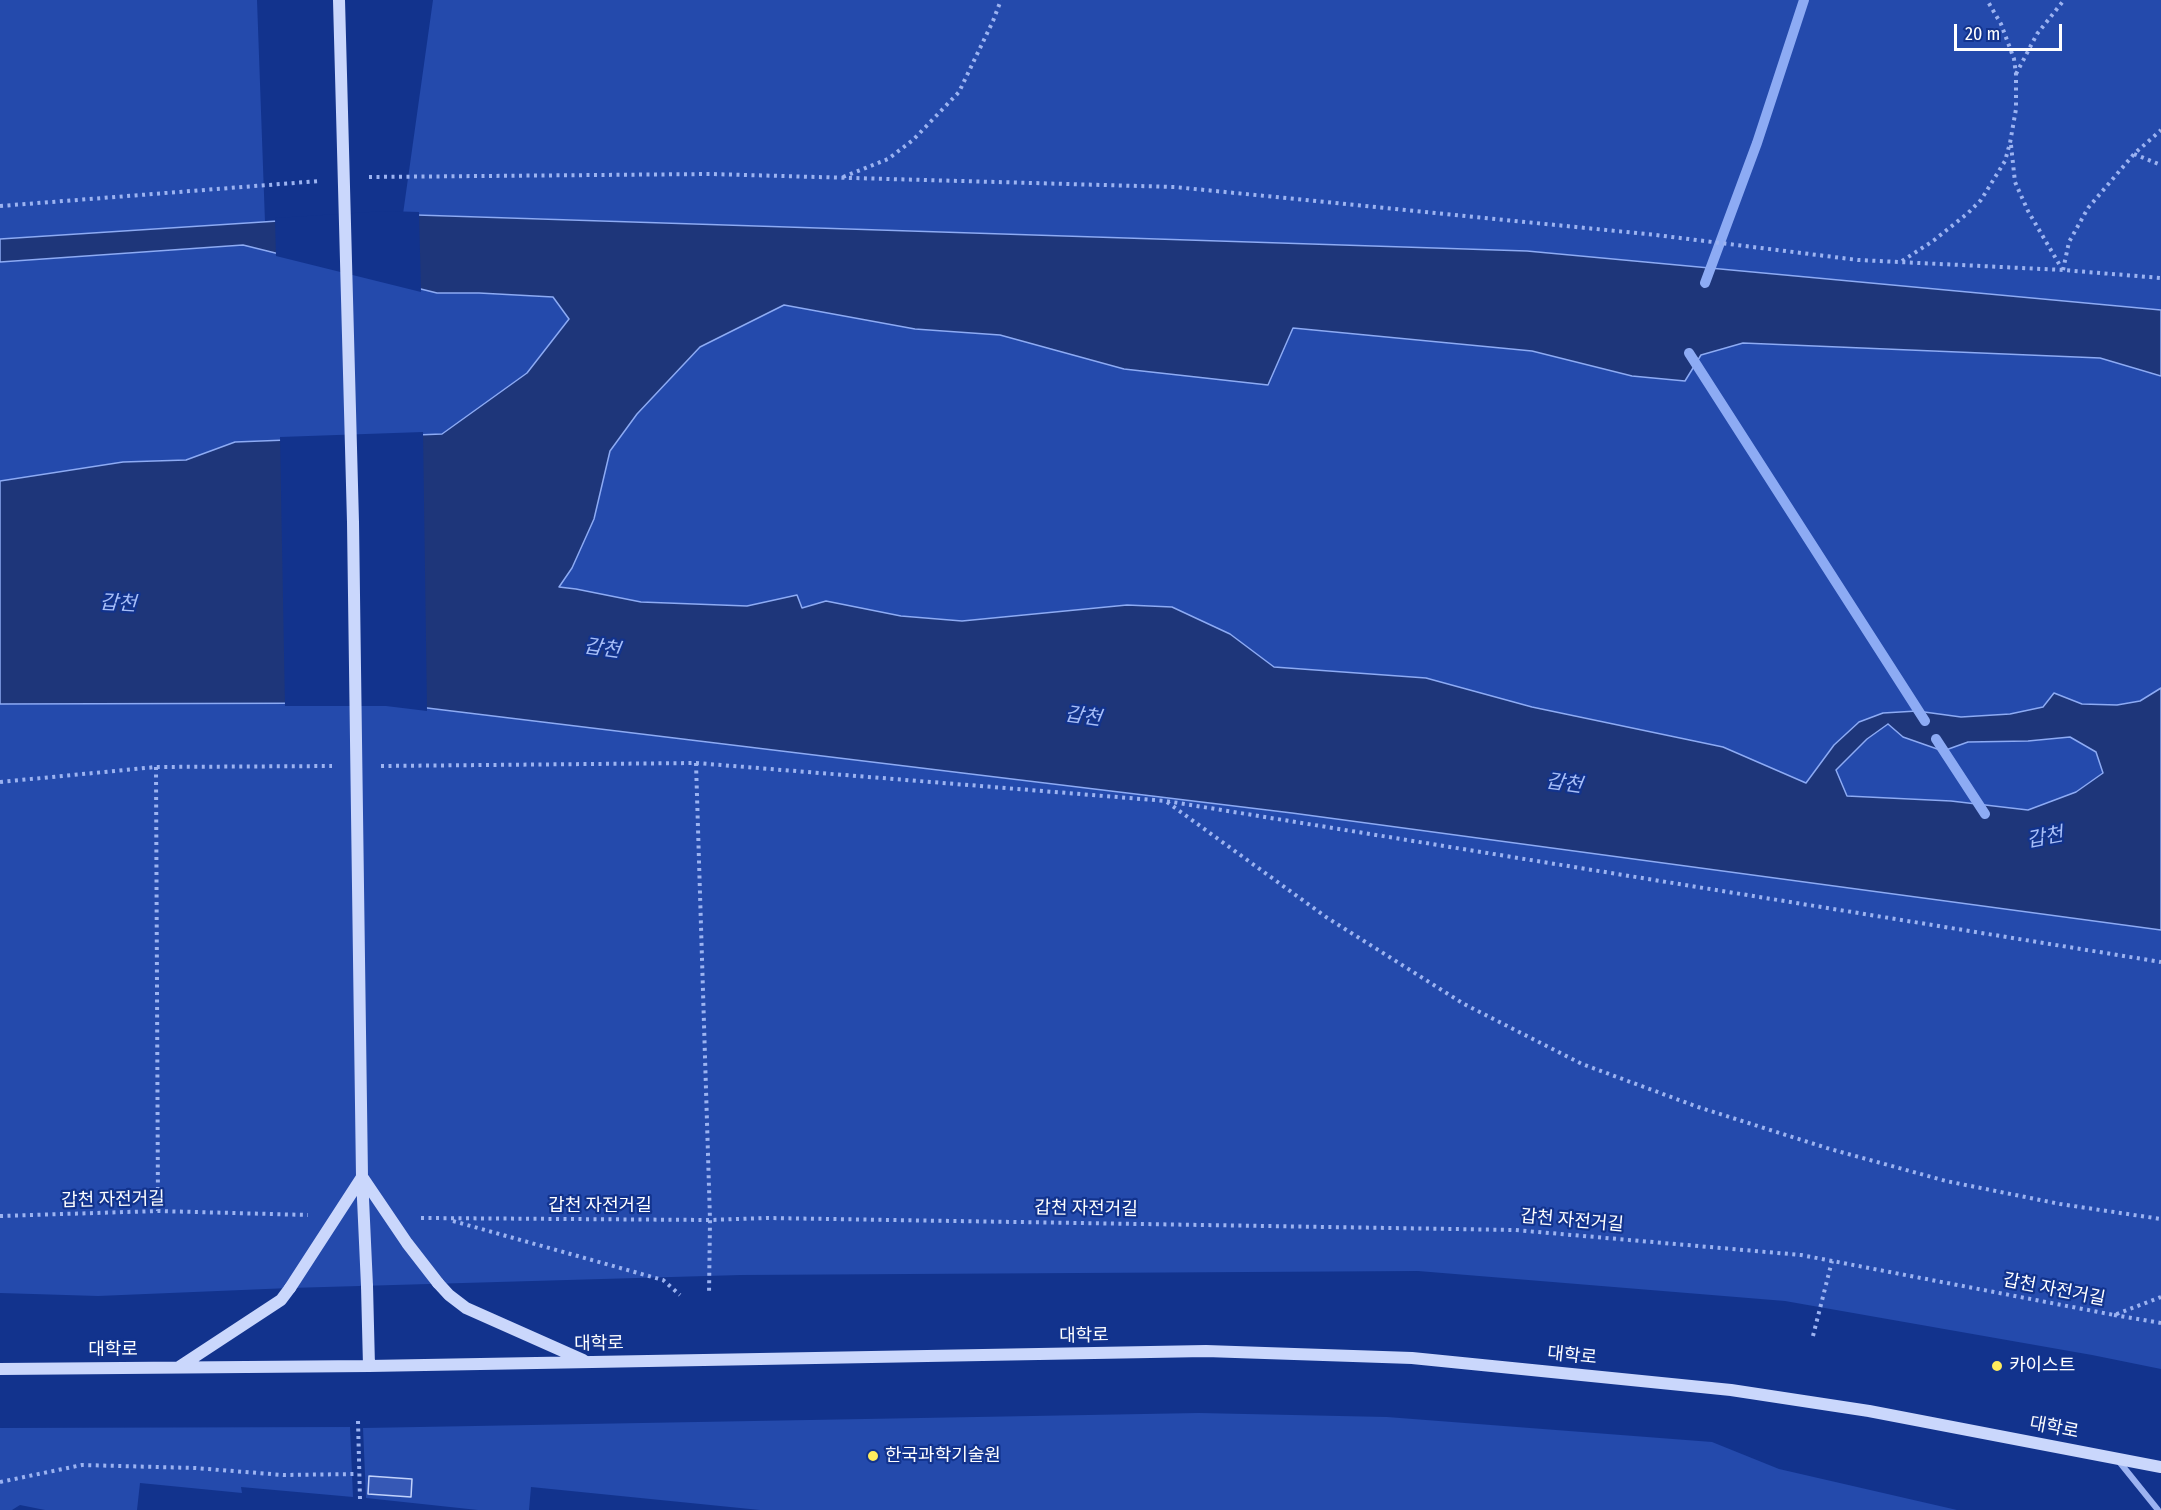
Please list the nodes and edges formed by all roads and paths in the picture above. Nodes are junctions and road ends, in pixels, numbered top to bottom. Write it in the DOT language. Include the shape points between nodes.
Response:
graph roads {
  1 [pos="339,0"];
  2 [pos="1001,0"];
  3 [pos="1987,0"];
  4 [pos="2064,0"];
  5 [pos="2016,74"];
  6 [pos="2161,130"];
  7 [pos="2010,143"];
  8 [pos="2133,154"];
  9 [pos="2161,165"];
  10 [pos="365,177"];
  11 [pos="839,178"];
  12 [pos="330,180"];
  13 [pos="0,206"];
  14 [pos="1901,262"];
  15 [pos="2063,270"];
  16 [pos="2161,278"];
  17 [pos="696,763"];
  18 [pos="344,766"];
  19 [pos="379,766"];
  20 [pos="156,767"];
  21 [pos="0,782"];
  22 [pos="1166,801"];
  23 [pos="2161,962"];
  24 [pos="362,1177"];
  25 [pos="158,1211"];
  26 [pos="0,1216"];
  27 [pos="320,1216"];
  28 [pos="412,1218"];
  29 [pos="447,1219"];
  30 [pos="2161,1219"];
  31 [pos="710,1220"];
  32 [pos="1832,1261"];
  33 [pos="709,1295"];
  34 [pos="680,1296"];
  35 [pos="2161,1297"];
  36 [pos="2114,1315"];
  37 [pos="2161,1323"];
  38 [pos="1813,1336"];
  39 [pos="587,1362"];
  40 [pos="369,1366"];
  41 [pos="179,1367"];
  42 [pos="0,1369"];
  43 [pos="358,1421"];
  44 [pos="2117,1459"];
  45 [pos="2161,1467"];
  46 [pos="358,1474"];
  47 [pos="0,1482"];
  48 [pos="360,1499"];
  49 [pos="2158,1510"];
  1 -- 24 [label="main road, bridge" via="353,522"];
  2 -- 11 [label="path" via="959,92 913,140 888,159"];
  3 -- 5 [label="path" via="2001,24"];
  4 -- 5 [label="path" via="2037,34"];
  5 -- 7 [label="path" via="2016,109"];
  6 -- 8 [label="path"];
  7 -- 14 [label="path" via="2005,161 1981,200 1948,230"];
  7 -- 15 [label="path" via="2015,183"];
  8 -- 9 [label="path"];
  8 -- 15 [label="path" via="2088,208 2069,242"];
  10 -- 11 [label="path" via="710,174"];
  11 -- 14 [label="path" via="1175,187"];
  12 -- 13 [label="path"];
  14 -- 15 [label="path"];
  15 -- 16 [label="path"];
  17 -- 19 [label="path"];
  17 -- 22 [label="path"];
  17 -- 31 [label="path"];
  18 -- 20 [label="path"];
  20 -- 21 [label="path"];
  20 -- 25 [label="path"];
  22 -- 23 [label="path"];
  22 -- 30 [label="path" via="1326,917 1444,992 1582,1064 1698,1107 1946,1181"];
  24 -- 39 [label="main road, bridge" via="449,1295 465,1308"];
  24 -- 40 [label="main road, bridge"];
  24 -- 41 [label="main road, bridge" via="281,1300"];
  25 -- 26 [label="path, 갑천 자전거길"];
  25 -- 27 [label="path, 갑천 자전거길"];
  28 -- 29 [label="path, 갑천 자전거길"];
  29 -- 31 [label="path, 갑천 자전거길"];
  29 -- 34 [label="path" via="663,1280"];
  31 -- 32 [label="path, 갑천 자전거길" via="1515,1230"];
  31 -- 33 [label="path"];
  32 -- 36 [label="path, 갑천 자전거길"];
  32 -- 38 [label="path"];
  35 -- 36 [label="path, 갑천 자전거길"];
  36 -- 37 [label="path"];
  39 -- 40 [label="main road, 대학로"];
  39 -- 44 [label="main road, 대학로" via="1206,1351 1412,1358 1731,1390 1869,1411"];
  40 -- 41 [label="main road, 대학로"];
  41 -- 42 [label="main road, 대학로"];
  43 -- 46 [label="path"];
  44 -- 45 [label="main road, 대학로"];
  44 -- 49 [label="street"];
  46 -- 47 [label="path" via="283,1475 82,1465"];
  46 -- 48 [label="path"];
}
